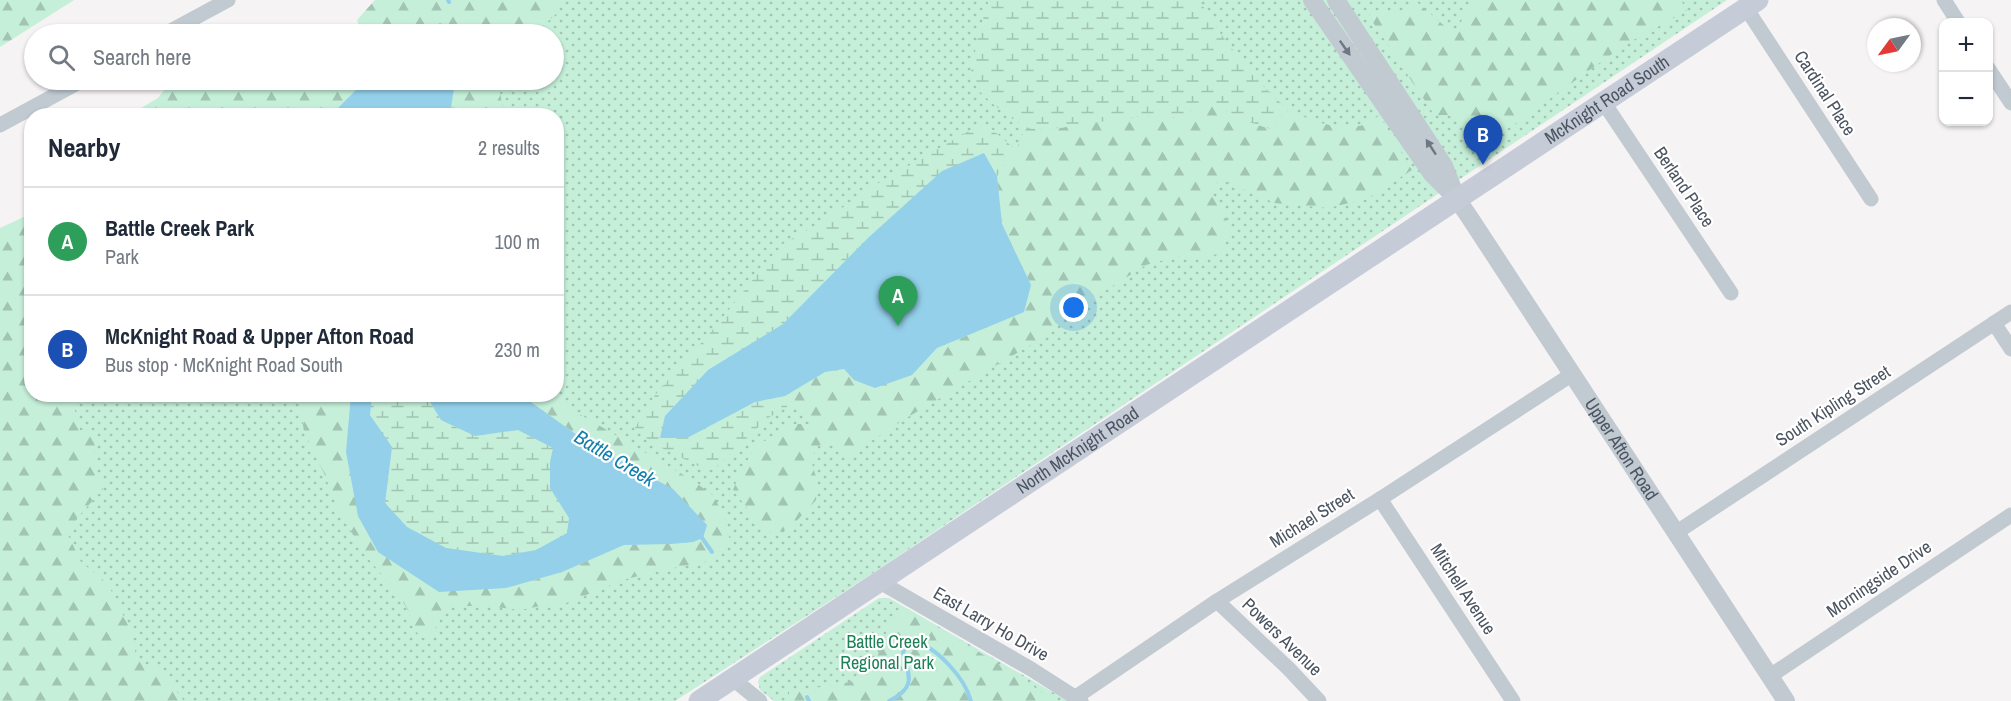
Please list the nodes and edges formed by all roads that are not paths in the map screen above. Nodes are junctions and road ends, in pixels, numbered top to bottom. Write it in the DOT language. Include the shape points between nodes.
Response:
graph roads {
  1 [pos="228,0"];
  2 [pos="1312,0"];
  3 [pos="1336,0"];
  4 [pos="1944,0"];
  5 [pos="1752,4"];
  6 [pos="1955,18"];
  7 [pos="184,24"];
  8 [pos="1992,72"];
  9 [pos="65,90"];
  10 [pos="1604,103"];
  11 [pos="2011,103"];
  12 [pos="31,108"];
  13 [pos="24,112"];
  14 [pos="0,125"];
  15 [pos="1457,199"];
  16 [pos="1871,199"];
  17 [pos="1731,294"];
  18 [pos="2011,312"];
  19 [pos="1994,323"];
  20 [pos="2011,349"];
  21 [pos="1571,375"];
  22 [pos="1380,499"];
  23 [pos="2011,515"];
  24 [pos="1677,532"];
  25 [pos="880,582"];
  26 [pos="1217,601"];
  27 [pos="1770,675"];
  28 [pos="733,679"];
  29 [pos="1079,699"];
  30 [pos="699,701"];
  31 [pos="760,701"];
  32 [pos="1319,701"];
  33 [pos="1513,701"];
  34 [pos="1786,701"];
  1 -- 7 [label="street"];
  2 -- 15 [label="street, Upper Afton Road, one-way" via="1432,174"];
  15 -- 3 [label="street, Upper Afton Road, one-way" via="1444,166"];
  4 -- 6 [label="street"];
  5 -- 10 [label="main road, McKnight Road South"];
  5 -- 16 [label="street, Cardinal Place"];
  8 -- 11 [label="street"];
  9 -- 12 [label="street"];
  10 -- 15 [label="main road, McKnight Road South"];
  10 -- 17 [label="street, Berland Place"];
  13 -- 14 [label="street"];
  15 -- 21 [label="street, Upper Afton Road"];
  15 -- 25 [label="main road, North McKnight Road"];
  18 -- 19 [label="street, South Kipling Street"];
  19 -- 20 [label="street"];
  19 -- 24 [label="street, South Kipling Street"];
  21 -- 22 [label="street, Michael Street"];
  21 -- 24 [label="street, Upper Afton Road"];
  22 -- 26 [label="street, Michael Street"];
  22 -- 33 [label="street, Mitchell Avenue"];
  23 -- 27 [label="street, Morningside Drive"];
  24 -- 27 [label="street, Upper Afton Road"];
  25 -- 28 [label="main road, North McKnight Road"];
  25 -- 29 [label="street, East Larry Ho Drive"];
  26 -- 29 [label="street, Michael Street"];
  26 -- 32 [label="street, Powers Avenue"];
  27 -- 34 [label="street, Upper Afton Road"];
  28 -- 30 [label="main road, North McKnight Road"];
  28 -- 31 [label="street"];
}
